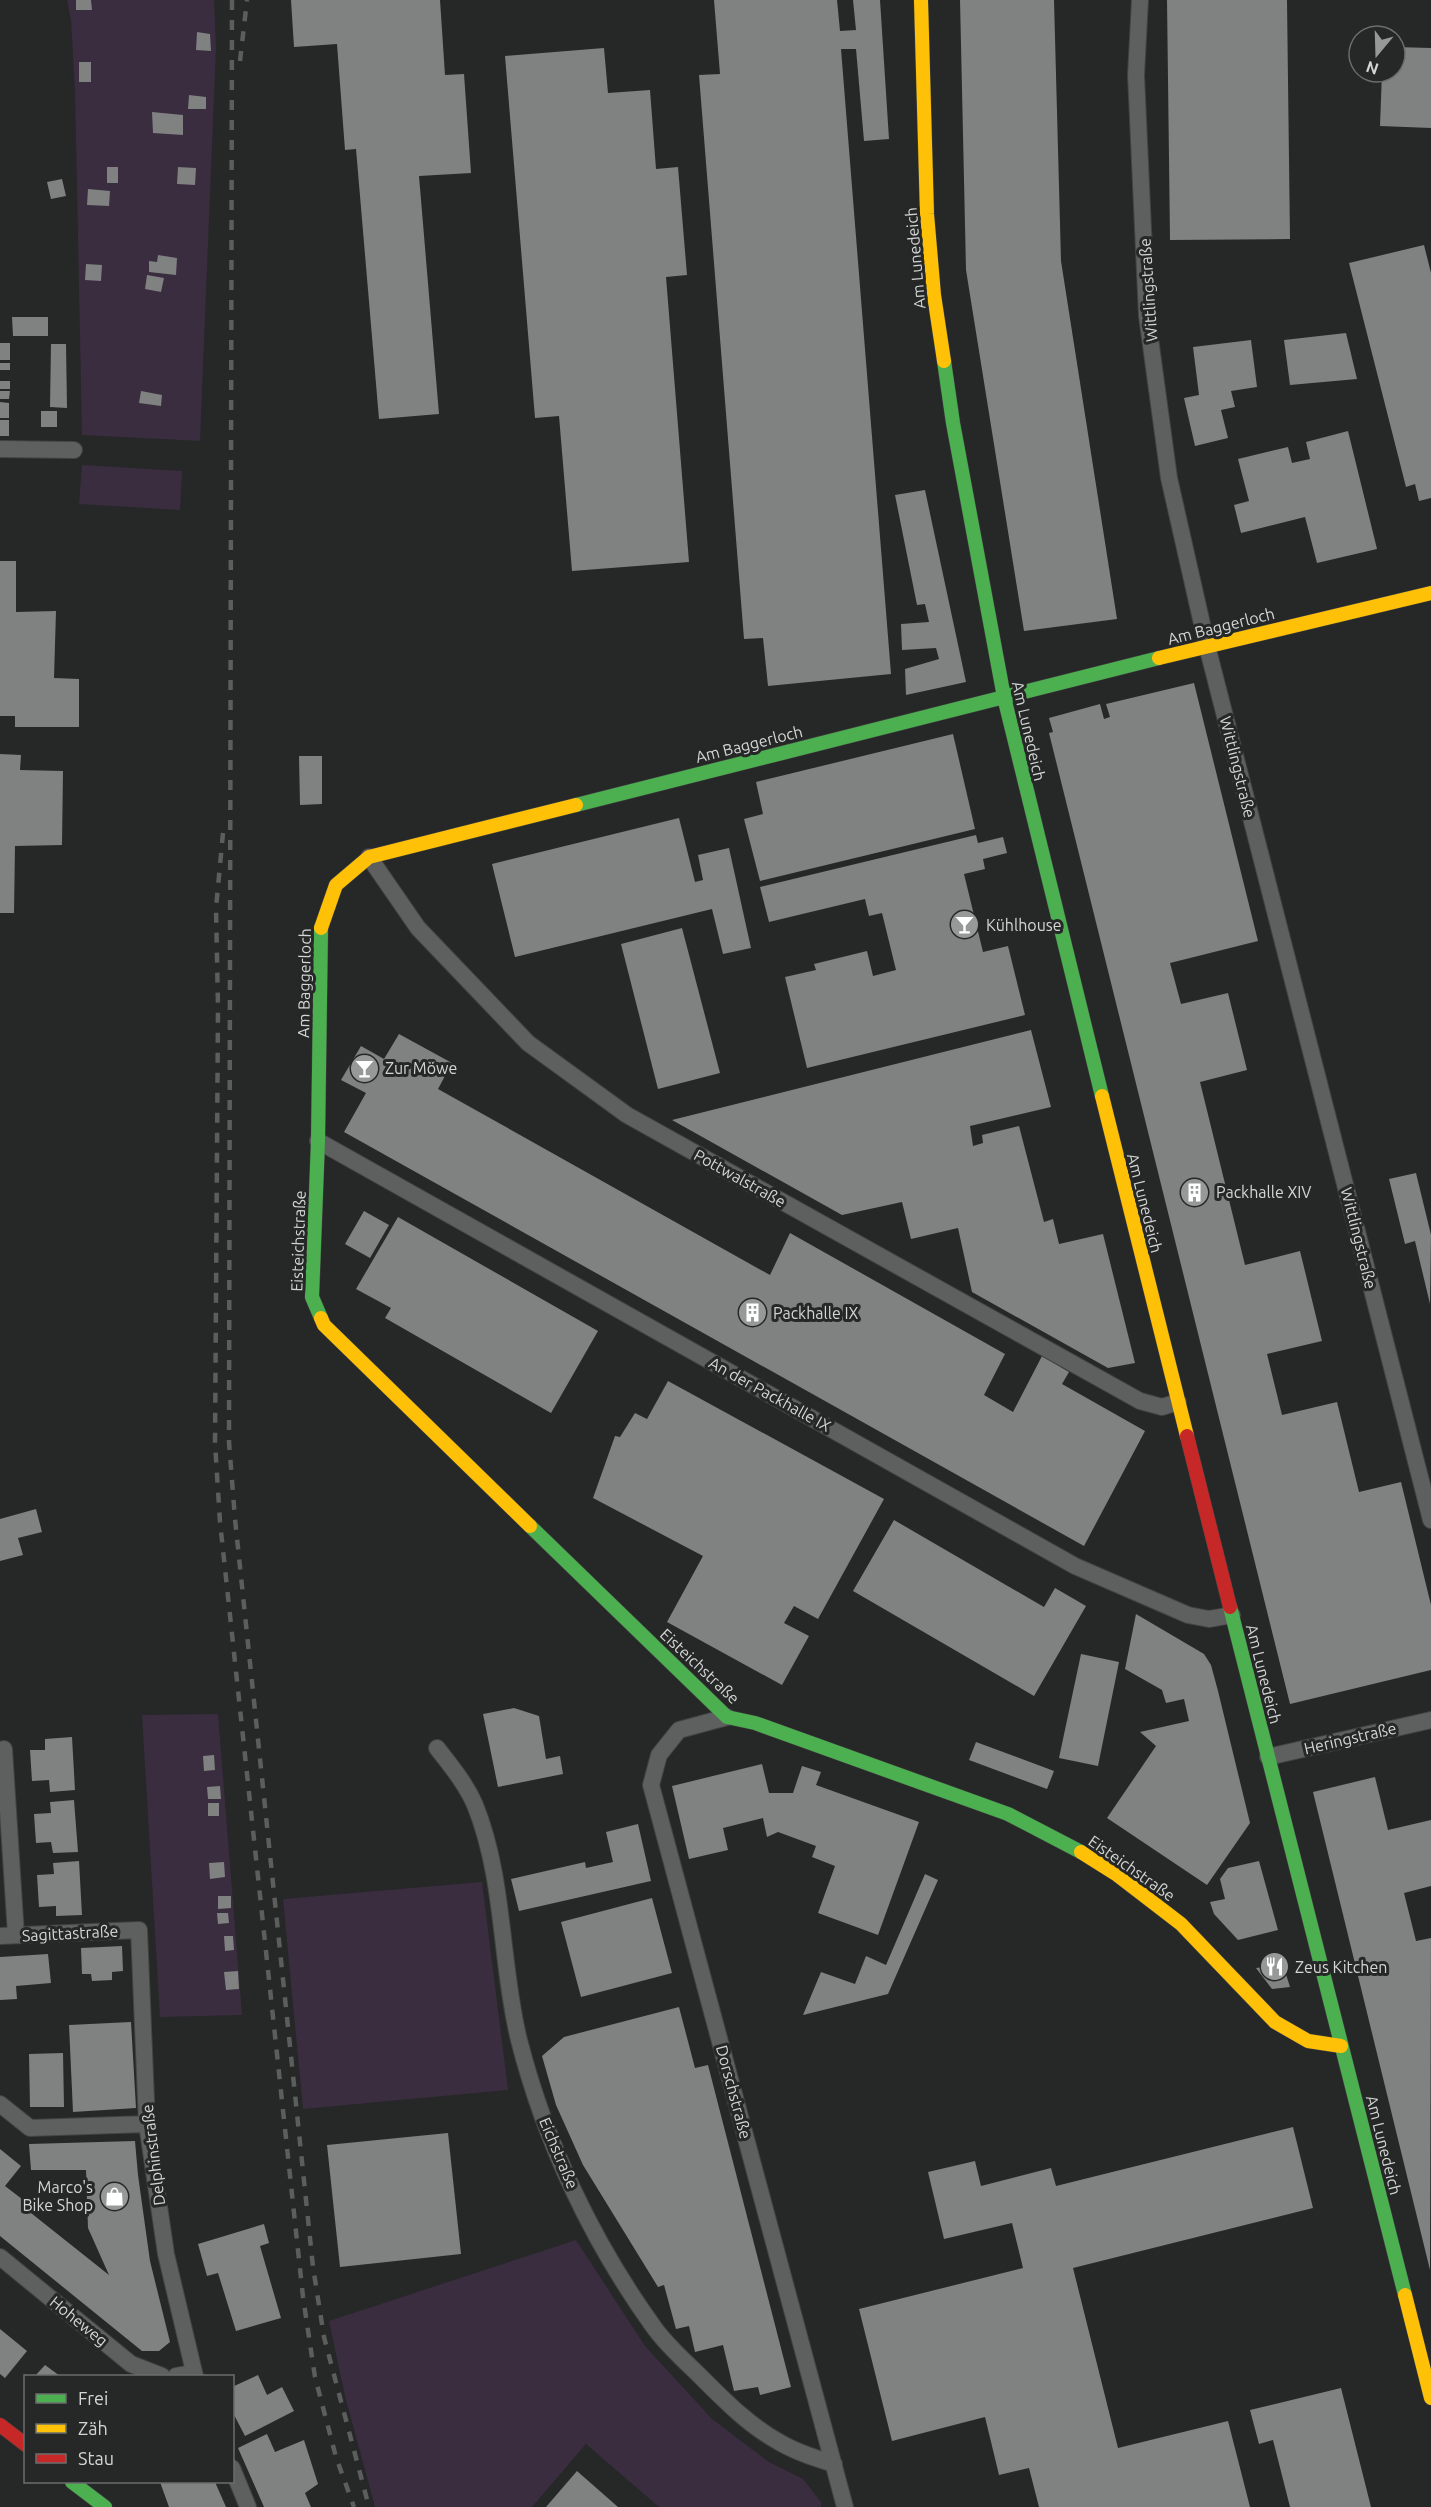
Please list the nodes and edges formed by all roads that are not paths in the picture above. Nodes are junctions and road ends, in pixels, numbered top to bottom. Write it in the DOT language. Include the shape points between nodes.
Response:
graph roads {
  1 [pos="921,0"];
  2 [pos="1140,0"];
  3 [pos="0,449"];
  4 [pos="74,450"];
  5 [pos="1431,595"];
  6 [pos="1207,646"];
  7 [pos="1004,697"];
  8 [pos="369,857"];
  9 [pos="318,1141"];
  10 [pos="1178,1402"];
  11 [pos="1431,1520"];
  12 [pos="1232,1615"];
  13 [pos="727,1717"];
  14 [pos="1431,1719"];
  15 [pos="437,1748"];
  16 [pos="4,1749"];
  17 [pos="1268,1757"];
  18 [pos="139,1930"];
  19 [pos="8,1936"];
  20 [pos="1341,2046"];
  21 [pos="0,2104"];
  22 [pos="147,2124"];
  23 [pos="0,2257"];
  24 [pos="159,2375"];
  25 [pos="194,2375"];
  26 [pos="1431,2398"];
  27 [pos="0,2425"];
  28 [pos="24,2443"];
  29 [pos="834,2464"];
  30 [pos="234,2473"];
  31 [pos="75,2483"];
  32 [pos="105,2507"];
  33 [pos="248,2507"];
  34 [pos="845,2507"];
  1 -- 7 [label="street, Am Lunedeich" via="933,295"];
  2 -- 6 [label="street, Wittlingstraße" via="1136,75 1147,315 1169,478"];
  3 -- 4 [label="street"];
  5 -- 6 [label="street, Am Baggerloch"];
  6 -- 7 [label="street, Am Baggerloch"];
  6 -- 11 [label="street, Wittlingstraße"];
  7 -- 8 [label="street, Am Baggerloch"];
  7 -- 10 [label="street, Am Lunedeich"];
  8 -- 9 [label="street, Am Baggerloch" via="336,885 321,923"];
  8 -- 10 [label="street, Pottwalstraße" via="418,928 528,1043 627,1115 1140,1401 1162,1407"];
  9 -- 12 [label="street, An der Packhalle IX" via="1075,1566 1188,1615 1209,1619"];
  9 -- 13 [label="street, Eisteichstraße" via="312,1297 324,1325"];
  10 -- 12 [label="street, Am Lunedeich"];
  12 -- 17 [label="street, Am Lunedeich"];
  13 -- 20 [label="street, Eisteichstraße" via="755,1723 1008,1814 1078,1850 1181,1924 1275,2022 1308,2041"];
  13 -- 29 [label="street, Dorschstraße" via="679,1730 659,1755 651,1785"];
  14 -- 17 [label="street, Heringstraße"];
  15 -- 29 [label="street, Eichstraße" via="474,1802 487,1838 519,2040 545,2125 600,2242 654,2328 724,2401 779,2442"];
  16 -- 19 [label="street"];
  17 -- 20 [label="street, Am Lunedeich"];
  18 -- 19 [label="street, Sagittastraße"];
  18 -- 22 [label="street, Delphinstraße"];
  20 -- 26 [label="street, Am Lunedeich"];
  21 -- 22 [label="street" via="30,2128"];
  22 -- 25 [label="street, Delphinstraße" via="166,2254"];
  23 -- 24 [label="street, Hoheweg" via="131,2364"];
  27 -- 28 [label="street"];
  29 -- 34 [label="street, Dorschstraße"];
  30 -- 33 [label="street"];
  31 -- 32 [label="street"];
}
